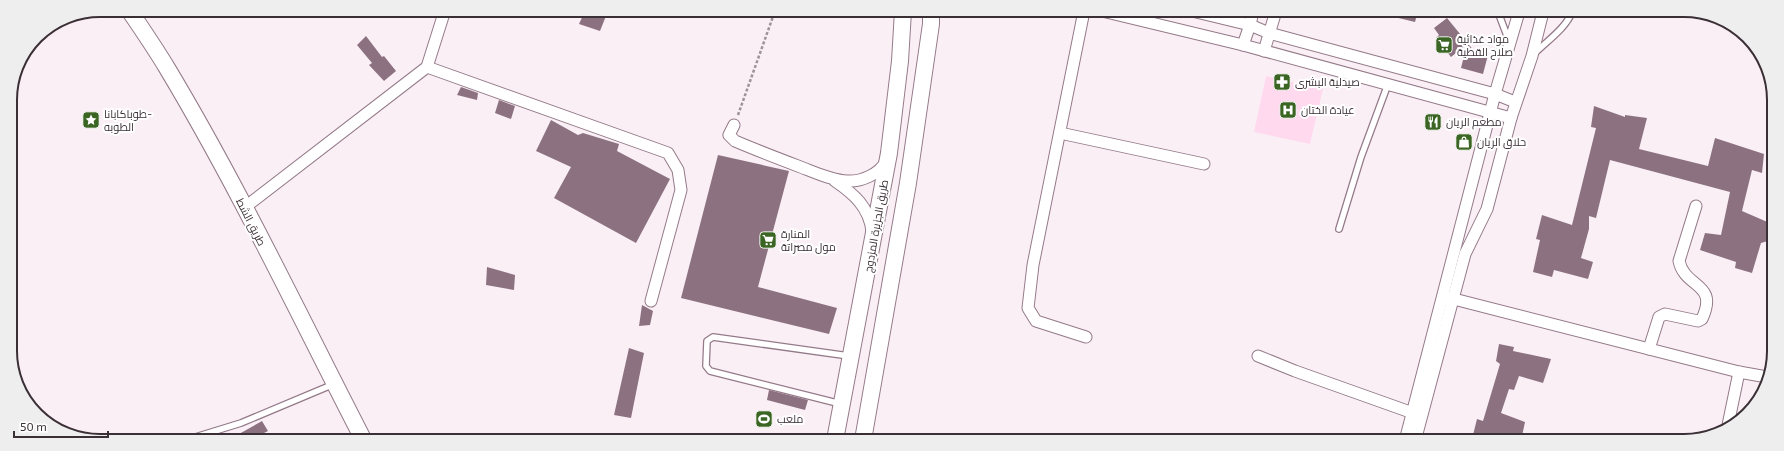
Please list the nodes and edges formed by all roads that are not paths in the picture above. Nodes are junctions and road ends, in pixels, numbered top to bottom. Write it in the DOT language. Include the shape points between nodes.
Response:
graph roads {
  1 [pos="134,17"];
  2 [pos="443,17"];
  3 [pos="903,17"];
  4 [pos="934,17"];
  5 [pos="1083,17"];
  6 [pos="1127,17"];
  7 [pos="1217,17"];
  8 [pos="1252,17"];
  9 [pos="1274,17"];
  10 [pos="1500,17"];
  11 [pos="1517,17"];
  12 [pos="1542,17"];
  13 [pos="1570,17"];
  14 [pos="1250,25"];
  15 [pos="1269,33"];
  16 [pos="1510,44"];
  17 [pos="1243,45"];
  18 [pos="1264,51"];
  19 [pos="1532,56"];
  20 [pos="426,67"];
  21 [pos="1388,84"];
  22 [pos="1495,94"];
  23 [pos="1515,102"];
  24 [pos="1491,111"];
  25 [pos="1511,118"];
  26 [pos="734,125"];
  27 [pos="1060,133"];
  28 [pos="889,153"];
  29 [pos="1204,164"];
  30 [pos="831,179"];
  31 [pos="1696,206"];
  32 [pos="244,208"];
  33 [pos="1339,228"];
  34 [pos="871,253"];
  35 [pos="1448,297"];
  36 [pos="652,301"];
  37 [pos="1086,337"];
  38 [pos="1649,349"];
  39 [pos="851,356"];
  40 [pos="1258,356"];
  41 [pos="1739,372"];
  42 [pos="1763,376"];
  43 [pos="334,384"];
  44 [pos="841,404"];
  45 [pos="1413,413"];
  46 [pos="1729,420"];
  47 [pos="203,434"];
  48 [pos="360,434"];
  49 [pos="836,434"];
  50 [pos="865,434"];
  51 [pos="1407,434"];
  52 [pos="1416,434"];
  1 -- 32 [label="main road, طريق الشط" via="167,67"];
  2 -- 20 [label="street"];
  3 -- 28 [label="main road, طريق الجزيرة المزدوج"];
  4 -- 50 [label="main road"];
  5 -- 27 [label="street"];
  6 -- 17 [label="street"];
  7 -- 14 [label="street"];
  8 -- 14 [label="street"];
  9 -- 15 [label="street"];
  10 -- 16 [label="lane"];
  11 -- 16 [label="street"];
  12 -- 19 [label="street"];
  13 -- 19 [label="lane"];
  14 -- 15 [label="street"];
  14 -- 17 [label="street"];
  15 -- 18 [label="street"];
  15 -- 22 [label="street"];
  16 -- 22 [label="street"];
  17 -- 18 [label="street"];
  18 -- 21 [label="street"];
  19 -- 23 [label="street"];
  20 -- 32 [label="street"];
  20 -- 36 [label="street" via="668,153 678,170 681,190"];
  21 -- 24 [label="street"];
  21 -- 33 [label="lane" via="1361,157"];
  22 -- 23 [label="street"];
  22 -- 24 [label="street"];
  23 -- 25 [label="street"];
  24 -- 25 [label="street"];
  24 -- 35 [label="street"];
  25 -- 35 [label="street" via="1487,209"];
  26 -- 30 [label="street" via="729,135 735,141"];
  27 -- 29 [label="street"];
  27 -- 37 [label="street" via="1033,265 1028,308 1036,321"];
  28 -- 30 [label="street" via="884,165 863,179 849,182"];
  28 -- 34 [label="main road, طريق الجزيرة المزدوج"];
  30 -- 34 [label="street" via="851,192 865,210 870,222"];
  31 -- 38 [label="street" via="1679,261 1685,275 1704,290 1707,308 1702,319 1698,321 1665,314 1659,317"];
  32 -- 43 [label="main road, طريق الشط"];
  34 -- 39 [label="main road, طريق الجزيرة المزدوج"];
  35 -- 38 [label="street"];
  35 -- 45 [label="street"];
  35 -- 52 [label="street"];
  38 -- 41 [label="street"];
  39 -- 44 [label="main road, طريق الجزيرة المزدوج"];
  39 -- 44 [label="lane" via="713,337 707,341 706,366 710,371"];
  40 -- 45 [label="street"];
  41 -- 42 [label="street"];
  41 -- 46 [label="street"];
  43 -- 47 [label="lane" via="273,410"];
  43 -- 48 [label="main road, طريق الشط"];
  44 -- 49 [label="main road, طريق الجزيرة المزدوج"];
  45 -- 51 [label="street"];
}
